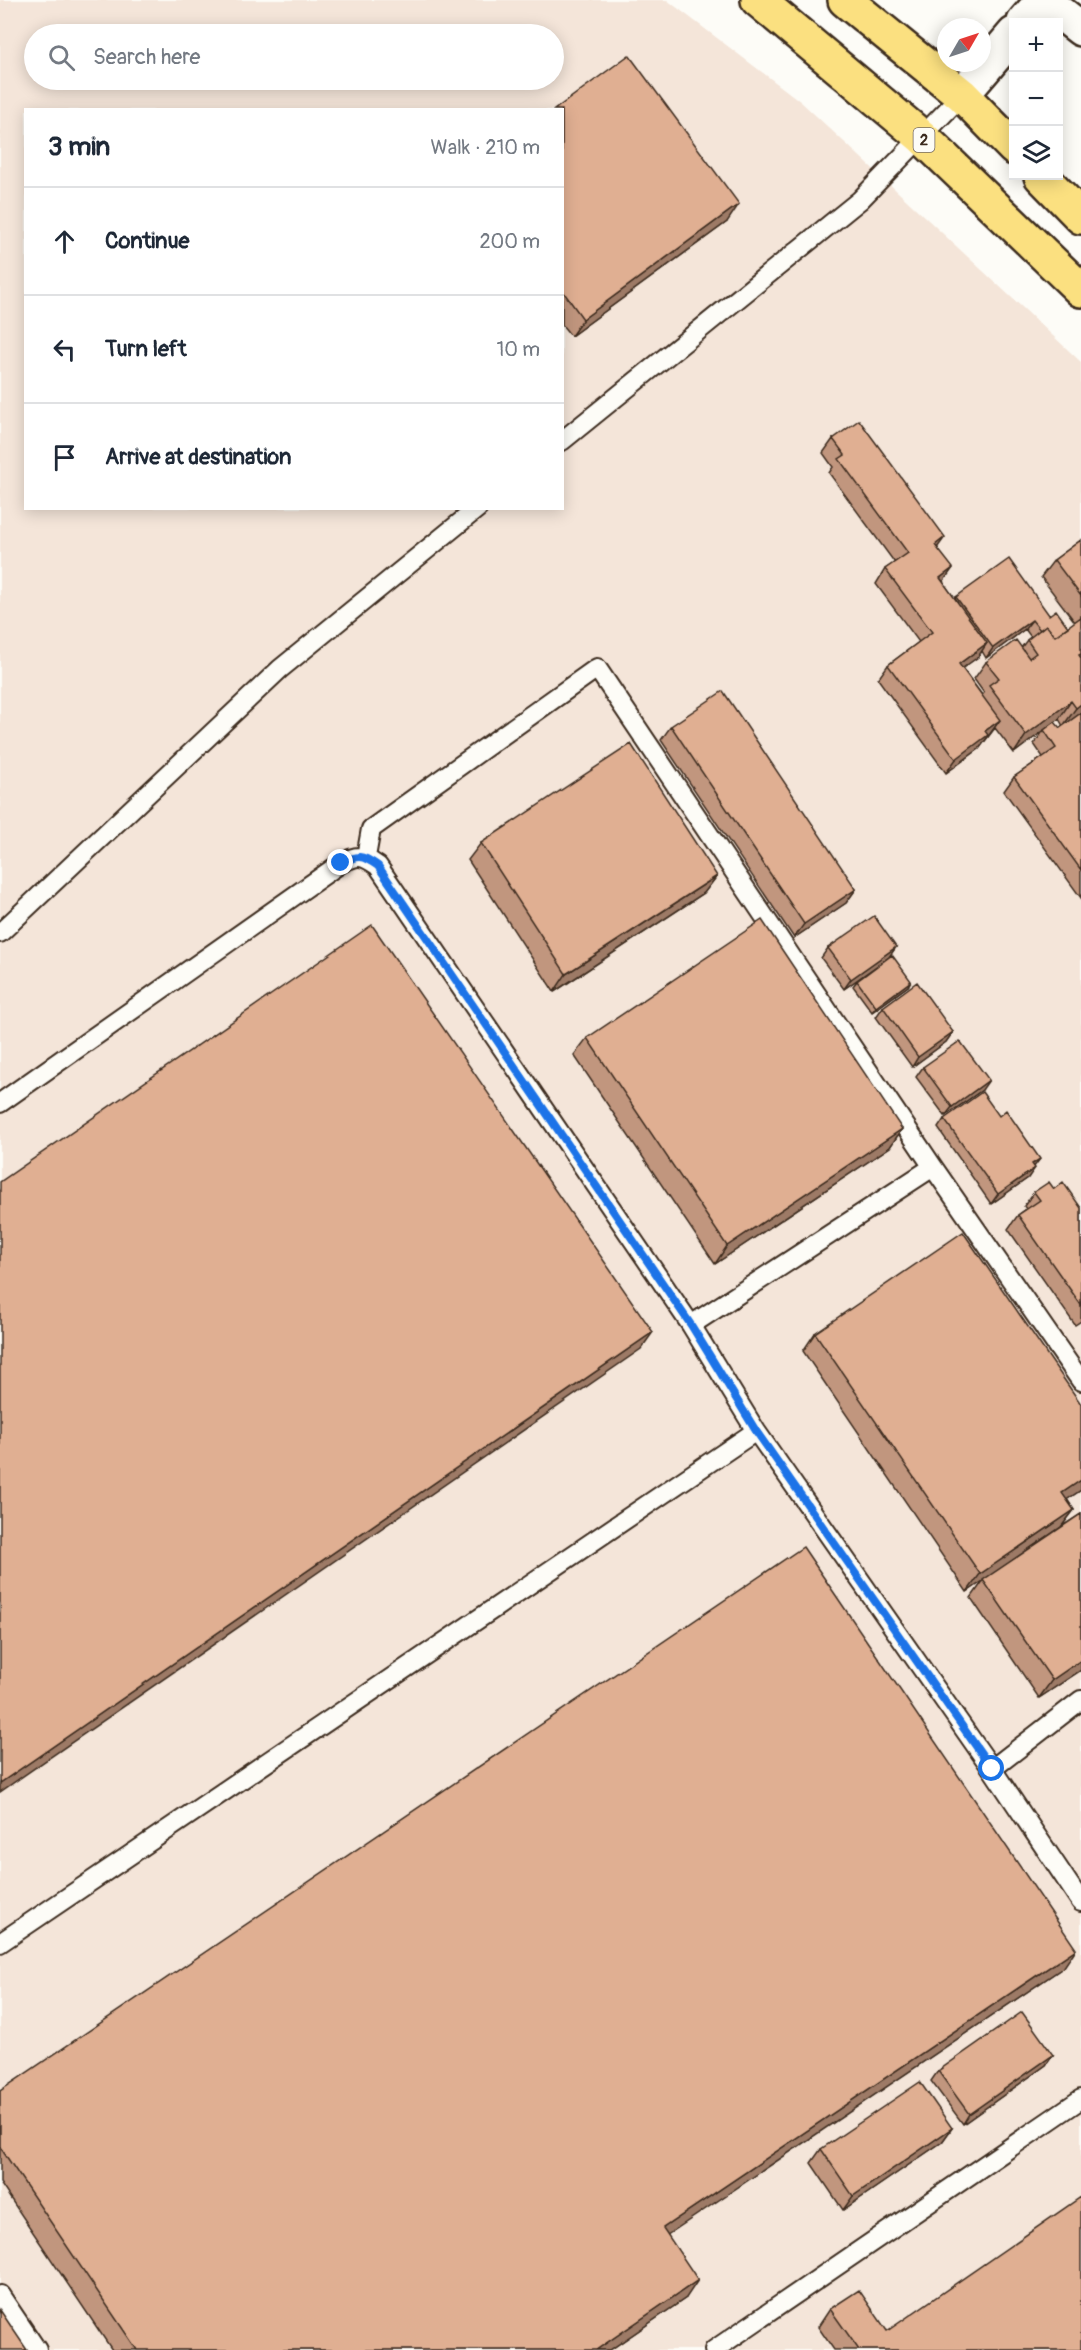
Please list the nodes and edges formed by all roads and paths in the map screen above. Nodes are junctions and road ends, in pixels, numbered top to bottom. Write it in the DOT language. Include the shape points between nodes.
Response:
graph roads {
  1 [pos="758,0"];
  2 [pos="845,0"];
  3 [pos="1043,0"];
  4 [pos="1027,18"];
  5 [pos="1081,28"];
  6 [pos="1009,40"];
  7 [pos="962,95"];
  8 [pos="922,137"];
  9 [pos="1009,143"];
  10 [pos="1045,180"];
  11 [pos="1081,217"];
  12 [pos="1081,290"];
  13 [pos="564,439"];
  14 [pos="476,510"];
  15 [pos="366,857"];
  16 [pos="0,933"];
  17 [pos="0,1103"];
  18 [pos="933,1167"];
  19 [pos="691,1325"];
  20 [pos="1081,1381"];
  21 [pos="756,1431"];
  22 [pos="1081,1700"];
  23 [pos="992,1769"];
  24 [pos="1081,1902"];
  25 [pos="0,1943"];
  26 [pos="1081,2099"];
  27 [pos="0,2295"];
  28 [pos="37,2350"];
  29 [pos="714,2350"];
  1 -- 8 [label="main road, 2"];
  2 -- 7 [label="main road"];
  3 -- 4 [label="street"];
  3 -- 5 [label="street"];
  6 -- 7 [label="street"];
  7 -- 8 [label="lane"];
  7 -- 9 [label="main road"];
  8 -- 12 [label="main road, 2"];
  8 -- 13 [label="lane" via="860,200"];
  10 -- 11 [label="main road"];
  14 -- 16 [label="lane" via="280,669"];
  15 -- 17 [label="lane" via="356,856 341,863"];
  15 -- 18 [label="lane" via="370,829 597,668"];
  15 -- 19 [label="lane" via="378,866"];
  18 -- 19 [label="lane"];
  18 -- 20 [label="lane"];
  19 -- 21 [label="lane"];
  21 -- 23 [label="lane"];
  21 -- 25 [label="lane"];
  22 -- 23 [label="lane"];
  23 -- 24 [label="lane"];
  26 -- 29 [label="lane"];
  27 -- 28 [label="lane"];
}
